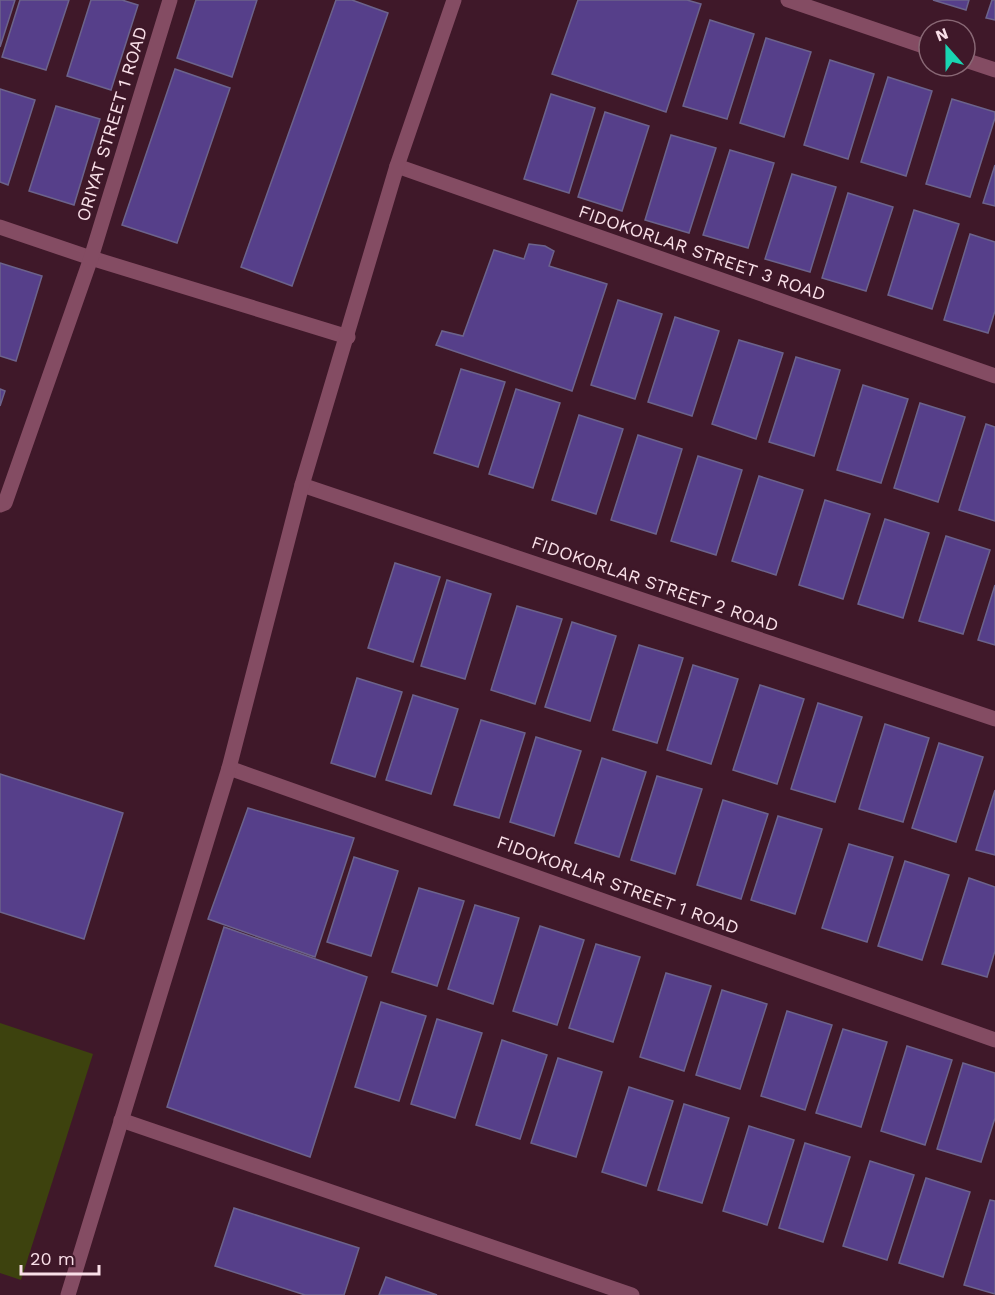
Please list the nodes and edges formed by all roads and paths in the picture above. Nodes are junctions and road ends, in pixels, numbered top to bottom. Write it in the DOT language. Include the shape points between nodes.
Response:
graph roads {
  1 [pos="170,0"];
  2 [pos="454,0"];
  3 [pos="788,0"];
  4 [pos="917,44"];
  5 [pos="977,64"];
  6 [pos="995,70"];
  7 [pos="397,166"];
  8 [pos="0,227"];
  9 [pos="91,258"];
  10 [pos="348,337"];
  11 [pos="995,376"];
  12 [pos="302,485"];
  13 [pos="0,505"];
  14 [pos="995,719"];
  15 [pos="229,768"];
  16 [pos="995,1040"];
  17 [pos="121,1120"];
  18 [pos="68,1295"];
  19 [pos="632,1295"];
  1 -- 9 [label="street, ORIYAT STREET 1 ROAD"];
  2 -- 7 [label="street"];
  3 -- 4 [label="street"];
  5 -- 6 [label="street"];
  7 -- 10 [label="street"];
  7 -- 11 [label="street, FIDOKORLAR STREET 3 ROAD"];
  8 -- 9 [label="street"];
  9 -- 10 [label="street"];
  9 -- 13 [label="street, ORIYAT STREET 1 ROAD" via="5,503"];
  10 -- 12 [label="street"];
  12 -- 14 [label="street, FIDOKORLAR STREET 2 ROAD"];
  12 -- 15 [label="street"];
  15 -- 16 [label="street, FIDOKORLAR STREET 1 ROAD"];
  15 -- 17 [label="street"];
  17 -- 18 [label="street"];
  17 -- 19 [label="street"];
}
